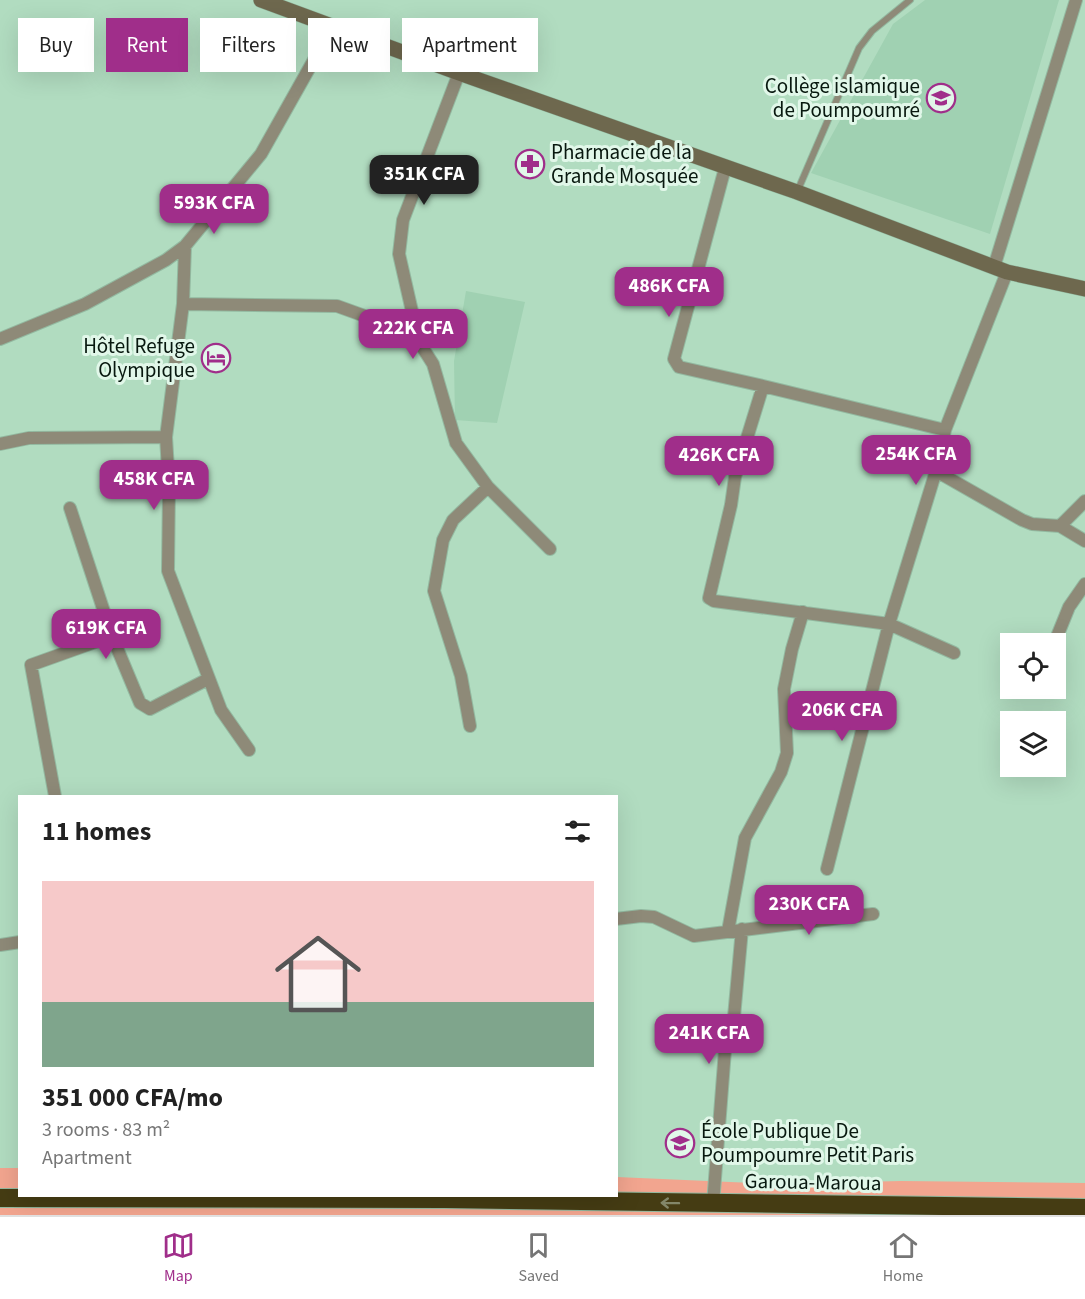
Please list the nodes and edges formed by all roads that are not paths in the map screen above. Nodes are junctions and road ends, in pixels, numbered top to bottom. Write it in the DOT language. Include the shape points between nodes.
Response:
graph roads {
  1 [pos="261,0"];
  2 [pos="910,0"];
  3 [pos="1076,0"];
  4 [pos="311,18"];
  5 [pos="390,47"];
  6 [pos="308,70"];
  7 [pos="459,73"];
  8 [pos="724,168"];
  9 [pos="797,192"];
  10 [pos="185,246"];
  11 [pos="1001,269"];
  12 [pos="1085,289"];
  13 [pos="183,304"];
  14 [pos="0,339"];
  15 [pos="419,342"];
  16 [pos="764,386"];
  17 [pos="945,430"];
  18 [pos="166,437"];
  19 [pos="0,444"];
  20 [pos="936,471"];
  21 [pos="488,487"];
  22 [pos="1085,501"];
  23 [pos="70,508"];
  24 [pos="1060,526"];
  25 [pos="1085,540"];
  26 [pos="550,549"];
  27 [pos="1085,584"];
  28 [pos="803,612"];
  29 [pos="889,624"];
  30 [pos="1058,633"];
  31 [pos="112,636"];
  32 [pos="954,653"];
  33 [pos="208,678"];
  34 [pos="470,726"];
  35 [pos="249,750"];
  36 [pos="56,795"];
  37 [pos="827,869"];
  38 [pos="873,914"];
  39 [pos="618,919"];
  40 [pos="742,929"];
  41 [pos="728,931"];
  42 [pos="18,942"];
  43 [pos="0,945"];
  44 [pos="0,1198"];
  45 [pos="713,1204"];
  46 [pos="1085,1208"];
  1 -- 4 [label="main road"];
  2 -- 9 [label="lane" via="872,31 859,48"];
  3 -- 11 [label="street"];
  5 -- 7 [label="main road"];
  6 -- 10 [label="street" via="261,154"];
  7 -- 8 [label="main road"];
  7 -- 15 [label="street" via="403,220 399,254"];
  8 -- 9 [label="main road"];
  8 -- 16 [label="street" via="674,359 679,367"];
  9 -- 11 [label="main road"];
  10 -- 13 [label="street"];
  10 -- 14 [label="street" via="86,304"];
  11 -- 12 [label="main road"];
  11 -- 17 [label="street"];
  13 -- 15 [label="street" via="337,306 398,328"];
  13 -- 18 [label="street"];
  15 -- 21 [label="street" via="433,364 456,443"];
  16 -- 17 [label="street"];
  16 -- 28 [label="street" via="735,477 709,598"];
  17 -- 20 [label="street"];
  18 -- 19 [label="street" via="29,438"];
  18 -- 33 [label="street" via="168,571"];
  20 -- 24 [label="street" via="1022,520"];
  20 -- 29 [label="street"];
  21 -- 26 [label="street"];
  21 -- 34 [label="street" via="453,520 443,540 434,591 461,676"];
  22 -- 24 [label="street"];
  23 -- 31 [label="street"];
  24 -- 25 [label="street"];
  27 -- 30 [label="street" via="1069,607"];
  28 -- 29 [label="street"];
  28 -- 41 [label="street" via="784,689 787,753 781,772 745,838"];
  29 -- 32 [label="street"];
  29 -- 37 [label="street"];
  31 -- 33 [label="street" via="144,707 150,709"];
  31 -- 36 [label="street" via="31,665"];
  33 -- 35 [label="street" via="221,710"];
  38 -- 40 [label="street"];
  39 -- 41 [label="street" via="654,917 694,936"];
  40 -- 41 [label="street"];
  40 -- 45 [label="street" via="734,1017 725,1050"];
  42 -- 43 [label="street"];
  45 -- 44 [label="highway, Garoua-Maroua, one-way"];
  45 -- 46 [label="highway, Garoua-Maroua"];
}
